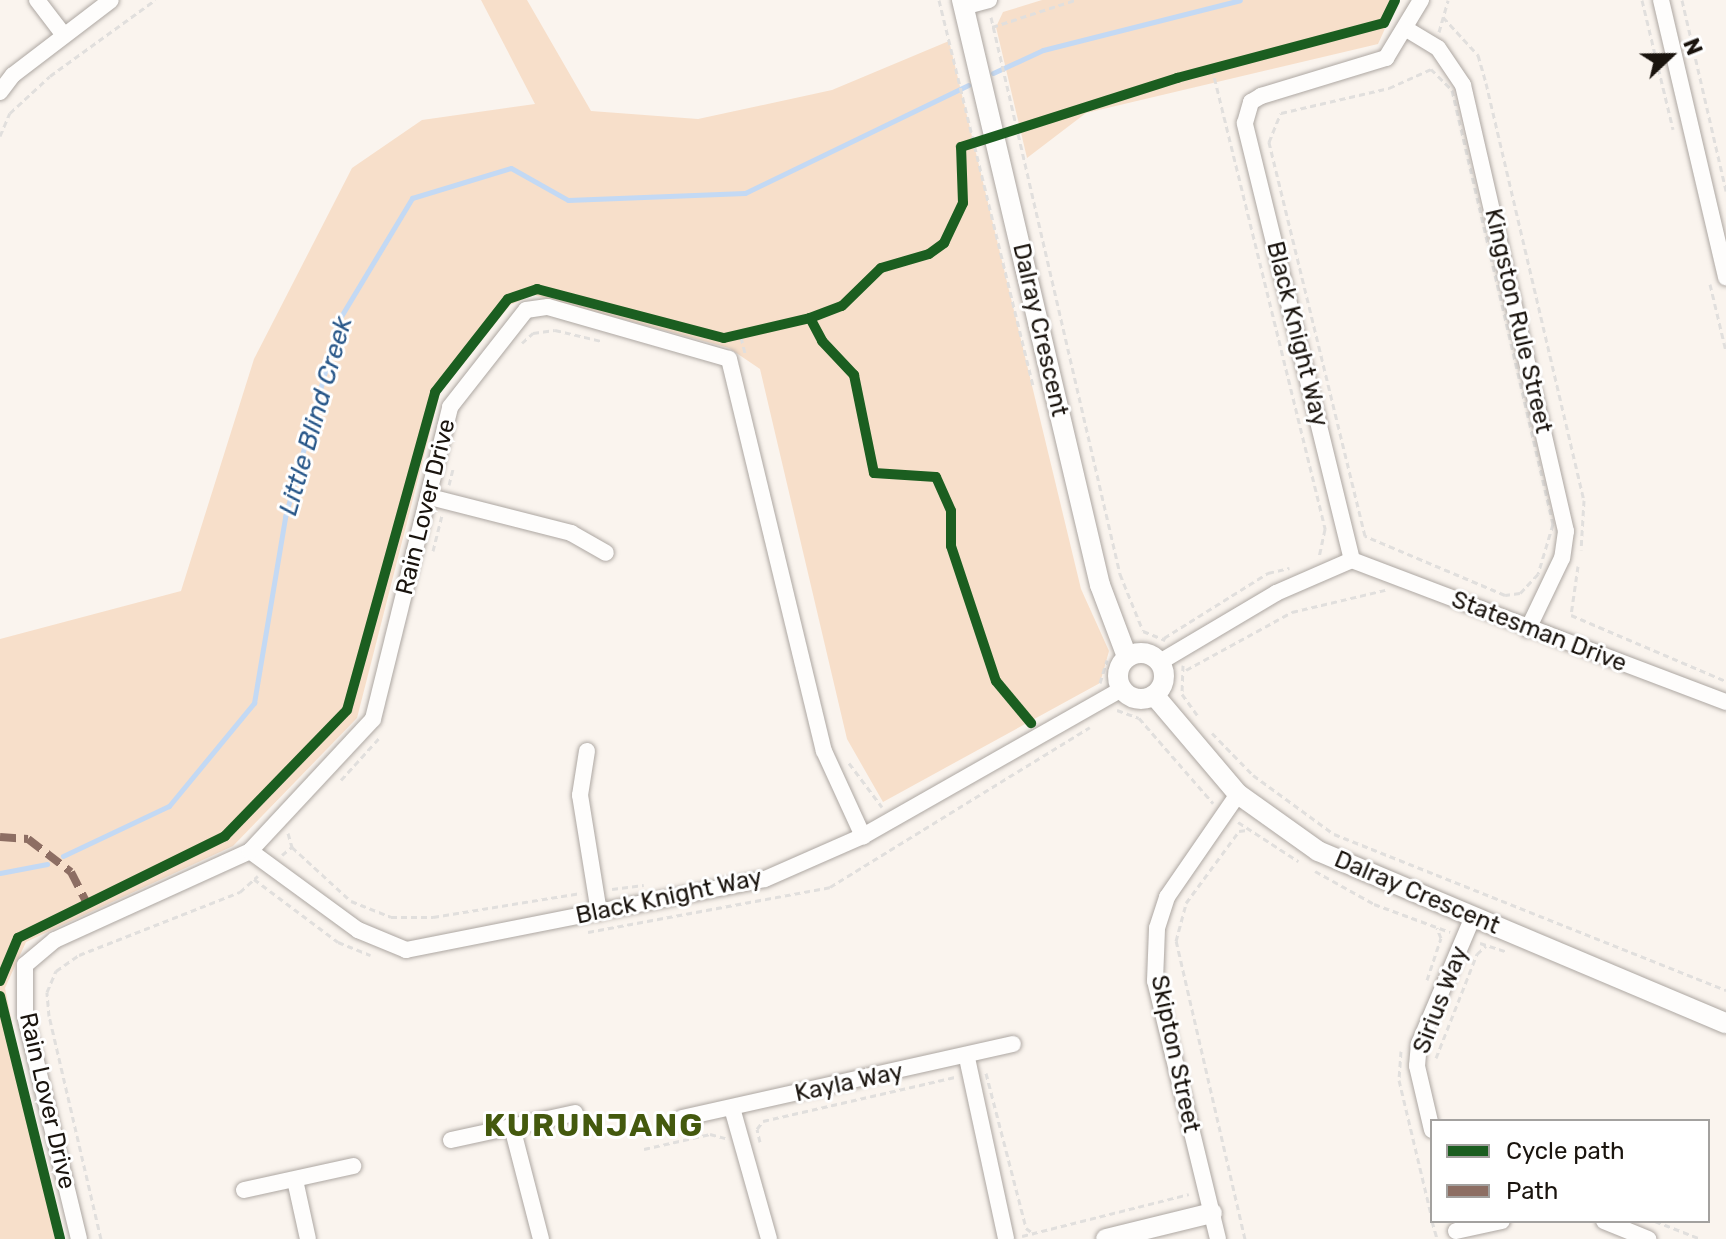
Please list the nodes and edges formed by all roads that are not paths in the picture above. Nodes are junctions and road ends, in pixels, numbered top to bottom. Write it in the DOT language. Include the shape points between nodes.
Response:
graph roads {
  1 [pos="37,0"];
  2 [pos="111,0"];
  3 [pos="988,0"];
  4 [pos="1421,0"];
  5 [pos="1661,0"];
  6 [pos="963,4"];
  7 [pos="1408,30"];
  8 [pos="63,34"];
  9 [pos="0,92"];
  10 [pos="1726,278"];
  11 [pos="438,499"];
  12 [pos="606,553"];
  13 [pos="1352,560"];
  14 [pos="1528,629"];
  15 [pos="1127,657"];
  16 [pos="1160,662"];
  17 [pos="1110,690"];
  18 [pos="1154,695"];
  19 [pos="1726,702"];
  20 [pos="587,751"];
  21 [pos="1238,794"];
  22 [pos="859,830"];
  23 [pos="250,851"];
  24 [pos="599,912"];
  25 [pos="1473,917"];
  26 [pos="1726,1023"];
  27 [pos="1013,1044"];
  28 [pos="967,1058"];
  29 [pos="732,1108"];
  30 [pos="575,1113"];
  31 [pos="682,1118"];
  32 [pos="1430,1121"];
  33 [pos="512,1127"];
  34 [pos="451,1140"];
  35 [pos="353,1166"];
  36 [pos="295,1180"];
  37 [pos="244,1190"];
  38 [pos="1212,1213"];
  39 [pos="1492,1223"];
  40 [pos="1609,1223"];
  41 [pos="1456,1230"];
  42 [pos="79,1239"];
  43 [pos="308,1239"];
  44 [pos="541,1239"];
  45 [pos="769,1239"];
  46 [pos="1008,1239"];
  47 [pos="1106,1239"];
  48 [pos="1218,1239"];
  49 [pos="1648,1239"];
  1 -- 8 [label="street"];
  2 -- 8 [label="street"];
  3 -- 6 [label="street"];
  4 -- 7 [label="street, Black Knight Way"];
  5 -- 10 [label="street"];
  6 -- 15 [label="street, Dalray Crescent" via="984,140 1100,585"];
  7 -- 13 [label="street, Black Knight Way" via="1374,66 1261,96 1251,102 1245,123"];
  7 -- 14 [label="street, Kingston Rule Street" via="1438,48 1463,85 1566,531 1562,558"];
  8 -- 9 [label="street"];
  11 -- 12 [label="street" via="571,533"];
  11 -- 22 [label="street, Rain Lover Drive" via="450,407 526,310 548,307 729,359 824,751"];
  11 -- 23 [label="street, Rain Lover Drive" via="373,719"];
  13 -- 14 [label="street, Statesman Drive"];
  13 -- 16 [label="street" via="1276,593"];
  14 -- 19 [label="street, Statesman Drive"];
  15 -- 16 [label="street" via="1141,653"];
  15 -- 17 [label="street"];
  16 -- 18 [label="street" via="1164,676"];
  17 -- 18 [label="street" via="1141,699"];
  17 -- 22 [label="street, Black Knight Way"];
  18 -- 21 [label="street, Dalray Crescent"];
  20 -- 24 [label="street" via="580,795"];
  21 -- 25 [label="street, Dalray Crescent" via="1318,851"];
  21 -- 38 [label="street, Skipton Street" via="1167,897 1157,928 1155,981"];
  22 -- 24 [label="street, Black Knight Way" via="765,879"];
  23 -- 24 [label="street, Black Knight Way" via="358,930 406,950"];
  23 -- 42 [label="street, Rain Lover Drive" via="55,940 25,965 25,1016"];
  25 -- 26 [label="street, Dalray Crescent"];
  25 -- 32 [label="street, Sirius Way" via="1419,1044 1417,1066"];
  27 -- 28 [label="street, Kayla Way"];
  28 -- 29 [label="street, Kayla Way"];
  28 -- 46 [label="street"];
  29 -- 31 [label="street, Kayla Way"];
  29 -- 45 [label="street"];
  30 -- 33 [label="street"];
  33 -- 34 [label="street"];
  33 -- 44 [label="street"];
  35 -- 36 [label="street"];
  36 -- 37 [label="street"];
  36 -- 43 [label="street"];
  38 -- 47 [label="street"];
  38 -- 48 [label="street, Skipton Street"];
  39 -- 41 [label="street"];
  40 -- 49 [label="street"];
}
